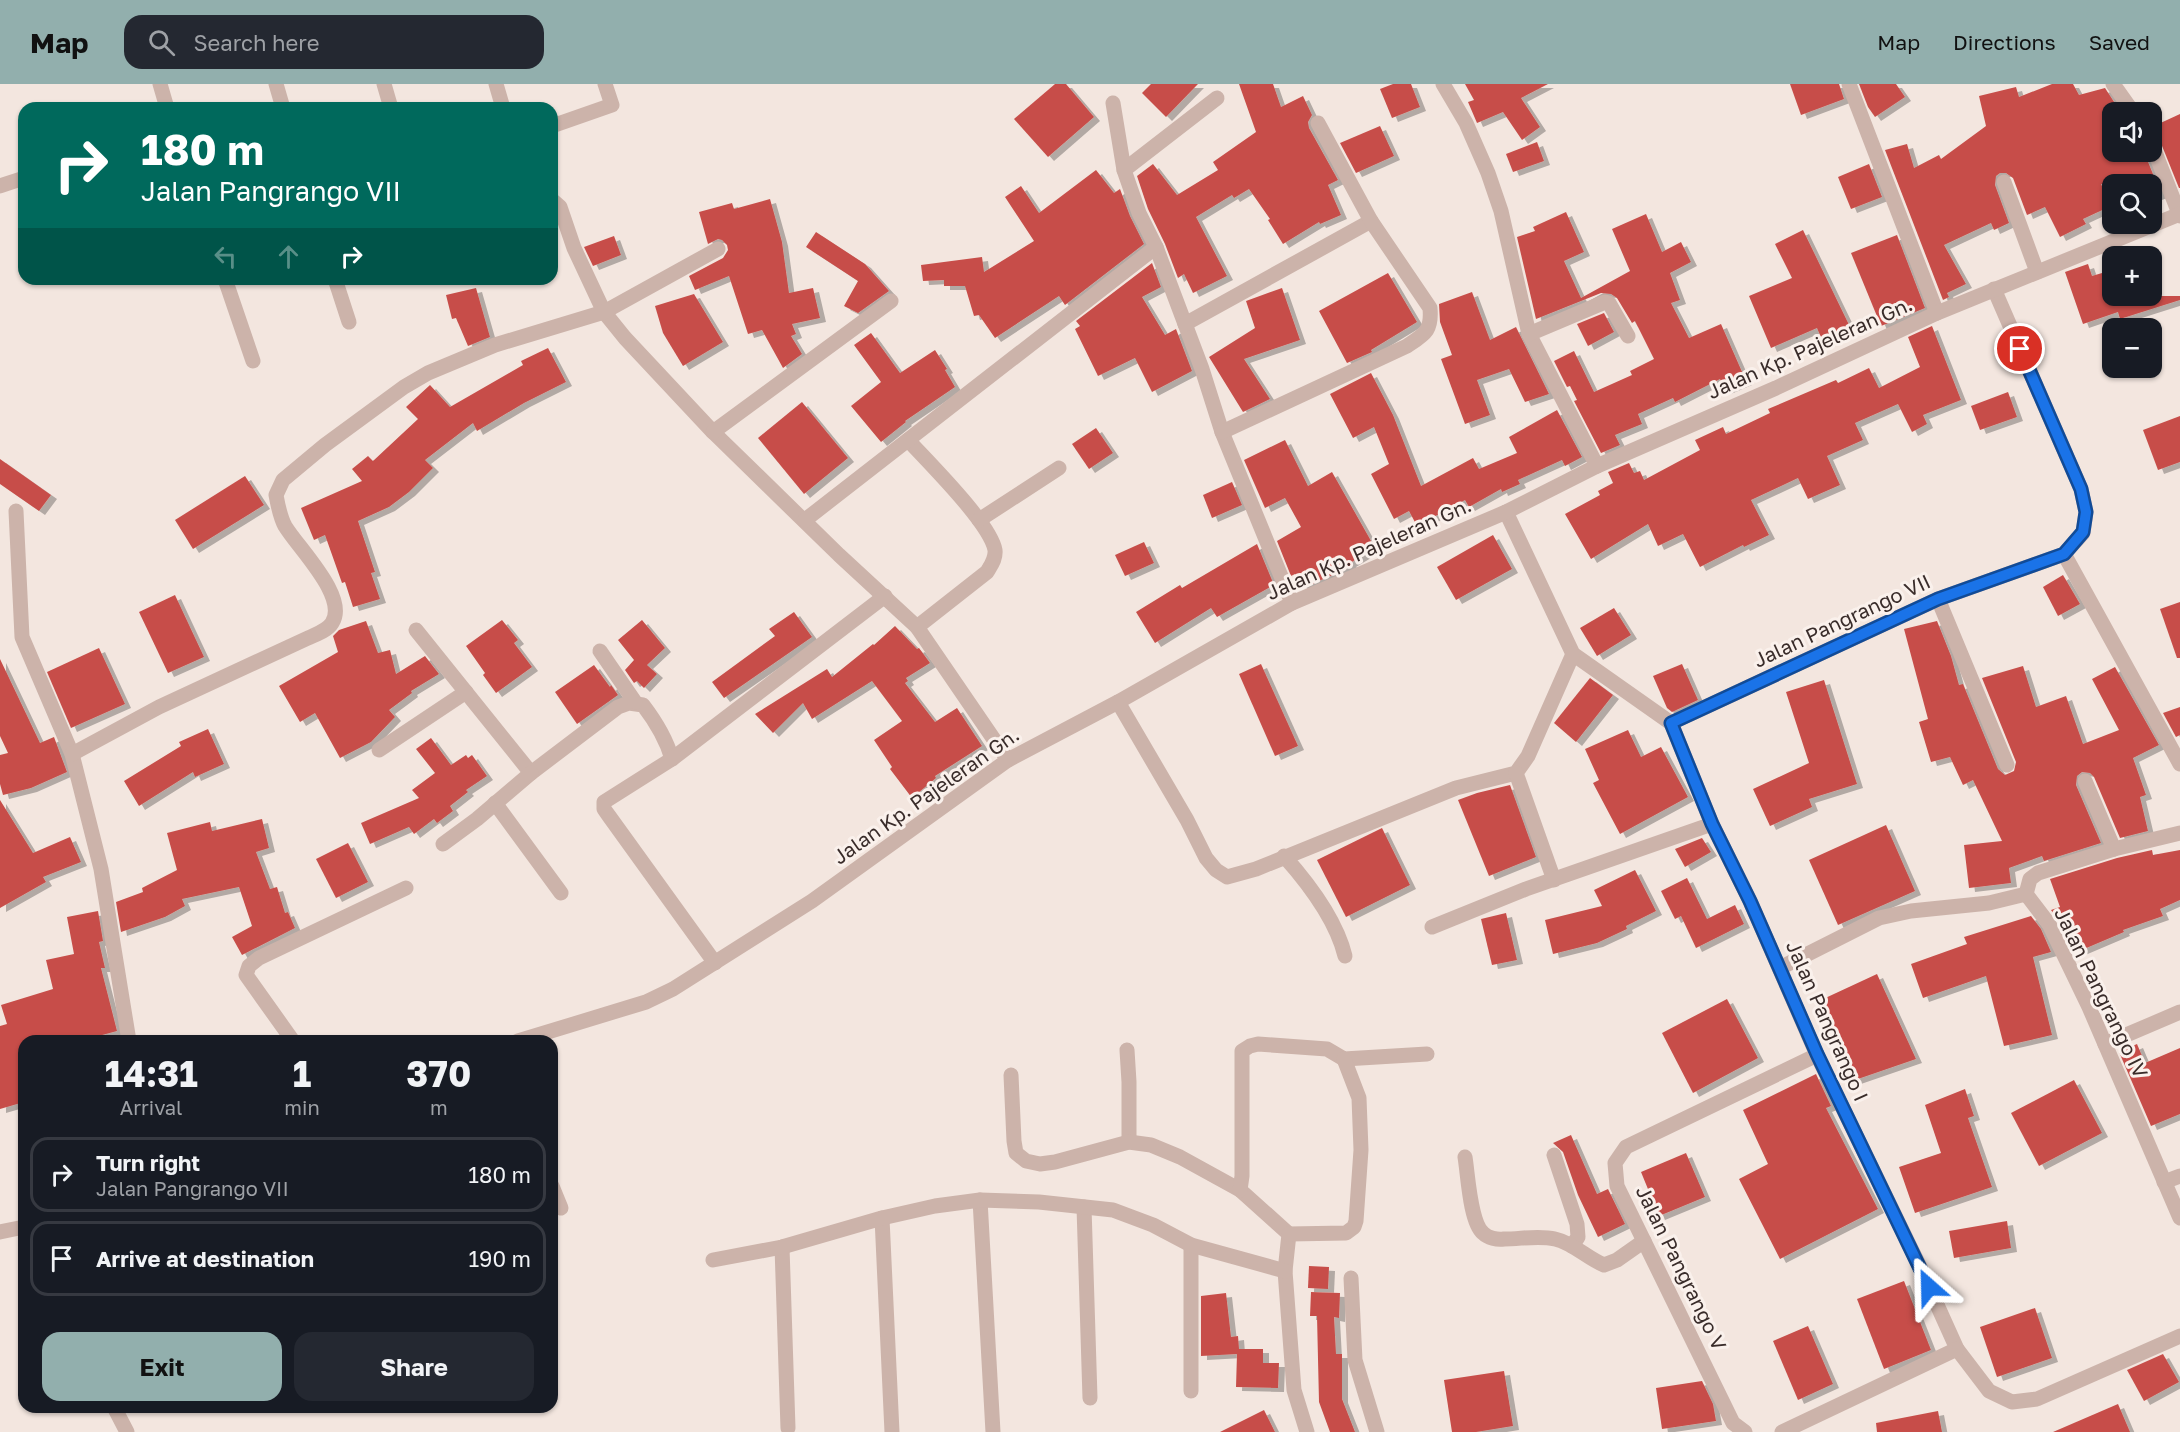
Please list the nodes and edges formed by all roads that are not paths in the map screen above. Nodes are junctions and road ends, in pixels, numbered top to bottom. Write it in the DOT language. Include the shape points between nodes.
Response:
graph roads {
  1 [pos="160,84"];
  2 [pos="276,84"];
  3 [pos="384,84"];
  4 [pos="496,84"];
  5 [pos="605,84"];
  6 [pos="1443,84"];
  7 [pos="1849,84"];
  8 [pos="2113,84"];
  9 [pos="1217,98"];
  10 [pos="165,102"];
  11 [pos="281,102"];
  12 [pos="389,102"];
  13 [pos="501,102"];
  14 [pos="2126,102"];
  15 [pos="1113,103"];
  16 [pos="1318,123"];
  17 [pos="558,124"];
  18 [pos="2159,162"];
  19 [pos="1124,170"];
  20 [pos="18,180"];
  21 [pos="2004,182"];
  22 [pos="0,186"];
  23 [pos="558,205"];
  24 [pos="2180,215"];
  25 [pos="1371,221"];
  26 [pos="1156,247"];
  27 [pos="718,249"];
  28 [pos="2037,272"];
  29 [pos="227,285"];
  30 [pos="337,285"];
  31 [pos="1994,290"];
  32 [pos="891,301"];
  33 [pos="604,312"];
  34 [pos="1937,313"];
  35 [pos="349,322"];
  36 [pos="1185,324"];
  37 [pos="1529,334"];
  38 [pos="1628,336"];
  39 [pos="253,361"];
  40 [pos="713,432"];
  41 [pos="1222,432"];
  42 [pos="908,440"];
  43 [pos="1597,466"];
  44 [pos="1059,468"];
  45 [pos="16,511"];
  46 [pos="1506,512"];
  47 [pos="805,520"];
  48 [pos="979,520"];
  49 [pos="2064,554"];
  50 [pos="885,596"];
  51 [pos="1938,599"];
  52 [pos="1292,603"];
  53 [pos="917,627"];
  54 [pos="416,630"];
  55 [pos="600,651"];
  56 [pos="1573,654"];
  57 [pos="466,692"];
  58 [pos="635,702"];
  59 [pos="1118,702"];
  60 [pos="1671,723"];
  61 [pos="379,750"];
  62 [pos="72,754"];
  63 [pos="672,759"];
  64 [pos="1008,760"];
  65 [pos="2180,764"];
  66 [pos="2007,765"];
  67 [pos="531,773"];
  68 [pos="1516,773"];
  69 [pos="2085,781"];
  70 [pos="495,804"];
  71 [pos="1712,824"];
  72 [pos="2180,833"];
  73 [pos="443,844"];
  74 [pos="2114,849"];
  75 [pos="1284,856"];
  76 [pos="1554,880"];
  77 [pos="406,888"];
  78 [pos="561,893"];
  79 [pos="2026,894"];
  80 [pos="1432,927"];
  81 [pos="1345,956"];
  82 [pos="715,963"];
  83 [pos="1780,968"];
  84 [pos="2180,1011"];
  85 [pos="128,1035"];
  86 [pos="289,1035"];
  87 [pos="538,1035"];
  88 [pos="2105,1044"];
  89 [pos="1127,1050"];
  90 [pos="1427,1054"];
  91 [pos="1817,1054"];
  92 [pos="1344,1059"];
  93 [pos="1011,1075"];
  94 [pos="1129,1142"];
  95 [pos="1554,1155"];
  96 [pos="1466,1157"];
  97 [pos="2180,1176"];
  98 [pos="2164,1182"];
  99 [pos="1240,1190"];
  100 [pos="980,1200"];
  101 [pos="558,1201"];
  102 [pos="1084,1207"];
  103 [pos="561,1208"];
  104 [pos="882,1218"];
  105 [pos="2180,1218"];
  106 [pos="18,1228"];
  107 [pos="0,1232"];
  108 [pos="1289,1234"];
  109 [pos="1644,1241"];
  110 [pos="1191,1245"];
  111 [pos="1572,1246"];
  112 [pos="782,1247"];
  113 [pos="713,1260"];
  114 [pos="1286,1271"];
  115 [pos="1351,1278"];
  116 [pos="2180,1336"];
  117 [pos="1957,1349"];
  118 [pos="1191,1391"];
  119 [pos="1090,1398"];
  120 [pos="117,1413"];
  121 [pos="788,1428"];
  122 [pos="127,1432"];
  123 [pos="892,1432"];
  124 [pos="993,1432"];
  125 [pos="1307,1432"];
  126 [pos="1377,1432"];
  127 [pos="1745,1432"];
  128 [pos="1782,1432"];
  1 -- 10 [label="street"];
  2 -- 11 [label="street"];
  3 -- 12 [label="street"];
  4 -- 13 [label="street"];
  5 -- 17 [label="street" via="612,105"];
  6 -- 37 [label="street" via="1488,173 1501,211"];
  7 -- 34 [label="street"];
  8 -- 14 [label="street"];
  9 -- 19 [label="street"];
  15 -- 19 [label="street"];
  16 -- 25 [label="street"];
  18 -- 24 [label="street"];
  19 -- 26 [label="street"];
  20 -- 22 [label="street"];
  21 -- 28 [label="street"];
  23 -- 33 [label="street"];
  24 -- 28 [label="street, Jalan Kp. Pajeleran Gn."];
  25 -- 36 [label="street"];
  25 -- 41 [label="street" via="1430,308 1431,319 1424,335"];
  26 -- 36 [label="street"];
  26 -- 42 [label="street"];
  27 -- 33 [label="street"];
  28 -- 31 [label="street, Jalan Kp. Pajeleran Gn."];
  29 -- 39 [label="street"];
  30 -- 35 [label="street"];
  31 -- 34 [label="street, Jalan Kp. Pajeleran Gn."];
  31 -- 49 [label="street" via="2081,489 2086,512 2083,532"];
  32 -- 40 [label="street"];
  33 -- 40 [label="street"];
  33 -- 62 [label="street" via="495,345 428,373 325,445 283,480 276,495 284,525 328,586 336,606 333,622"];
  34 -- 43 [label="street, Jalan Kp. Pajeleran Gn."];
  36 -- 41 [label="street"];
  37 -- 38 [label="street" via="1607,302"];
  37 -- 43 [label="street"];
  40 -- 47 [label="street"];
  41 -- 52 [label="street"];
  42 -- 47 [label="street"];
  42 -- 48 [label="street"];
  43 -- 46 [label="street, Jalan Kp. Pajeleran Gn."];
  44 -- 48 [label="street"];
  45 -- 62 [label="street" via="22,637"];
  46 -- 52 [label="street, Jalan Kp. Pajeleran Gn."];
  46 -- 56 [label="street"];
  47 -- 50 [label="street"];
  48 -- 53 [label="street" via="990,536 995,552 993,563 987,572"];
  49 -- 51 [label="street, Jalan Pangrango VII"];
  49 -- 65 [label="street"];
  50 -- 53 [label="street"];
  50 -- 63 [label="street"];
  51 -- 60 [label="street, Jalan Pangrango VII"];
  51 -- 66 [label="street"];
  52 -- 59 [label="street, Jalan Kp. Pajeleran Gn."];
  53 -- 64 [label="street"];
  54 -- 57 [label="street"];
  55 -- 58 [label="street"];
  56 -- 60 [label="street"];
  56 -- 68 [label="street" via="1528,756"];
  57 -- 61 [label="street"];
  57 -- 67 [label="street"];
  58 -- 63 [label="street" via="652,716 668,742"];
  58 -- 67 [label="street" via="618,707"];
  59 -- 64 [label="street, Jalan Kp. Pajeleran Gn."];
  59 -- 75 [label="street" via="1216,870 1227,877"];
  60 -- 71 [label="street, Jalan Pangrango I"];
  62 -- 85 [label="street" via="101,869"];
  63 -- 82 [label="street" via="609,797 603,806"];
  64 -- 82 [label="street, Jalan Kp. Pajeleran Gn." via="812,901"];
  67 -- 70 [label="street"];
  68 -- 75 [label="street" via="1456,788"];
  68 -- 76 [label="street"];
  69 -- 74 [label="street"];
  70 -- 73 [label="street"];
  70 -- 78 [label="street"];
  71 -- 76 [label="street"];
  71 -- 83 [label="street, Jalan Pangrango I"];
  72 -- 74 [label="street"];
  74 -- 79 [label="street" via="2038,873 2030,879"];
  75 -- 81 [label="street" via="1332,924"];
  76 -- 80 [label="street"];
  77 -- 86 [label="street" via="249,966 246,975"];
  79 -- 83 [label="street" via="1879,918"];
  79 -- 88 [label="street, Jalan Pangrango IV" via="2049,924"];
  82 -- 87 [label="street, Jalan Kp. Pajeleran Gn." via="646,1002"];
  83 -- 91 [label="street, Jalan Pangrango I"];
  84 -- 88 [label="street"];
  88 -- 98 [label="street, Jalan Pangrango IV"];
  89 -- 94 [label="street"];
  90 -- 92 [label="street"];
  91 -- 109 [label="street, Jalan Pangrango V" via="1626,1147 1615,1163 1617,1186"];
  91 -- 117 [label="street, Jalan Pangrango I"];
  92 -- 99 [label="street" via="1327,1049 1308,1047 1258,1044 1242,1051"];
  92 -- 108 [label="street" via="1359,1098 1361,1150 1356,1221 1346,1233"];
  93 -- 94 [label="street" via="1016,1153 1026,1161 1055,1162"];
  94 -- 99 [label="street" via="1151,1145 1180,1157"];
  95 -- 111 [label="street" via="1577,1224 1578,1237"];
  96 -- 111 [label="street" via="1476,1223 1482,1233 1502,1240 1556,1239"];
  97 -- 98 [label="street"];
  98 -- 105 [label="street, Jalan Pangrango IV"];
  99 -- 108 [label="street"];
  100 -- 102 [label="street"];
  100 -- 104 [label="street"];
  100 -- 124 [label="street"];
  101 -- 103 [label="street"];
  102 -- 110 [label="street" via="1113,1210"];
  102 -- 119 [label="street"];
  104 -- 112 [label="street"];
  104 -- 123 [label="street"];
  106 -- 107 [label="street"];
  108 -- 114 [label="street"];
  109 -- 111 [label="street" via="1604,1265"];
  109 -- 127 [label="street, Jalan Pangrango V" via="1733,1423"];
  110 -- 114 [label="street"];
  110 -- 118 [label="street"];
  112 -- 113 [label="street"];
  112 -- 121 [label="street"];
  114 -- 125 [label="street" via="1294,1390"];
  115 -- 126 [label="street" via="1355,1360"];
  116 -- 117 [label="street, Jalan Pangrango I" via="2037,1399 2012,1402 1989,1391"];
  117 -- 128 [label="street"];
  120 -- 122 [label="street"];
}
